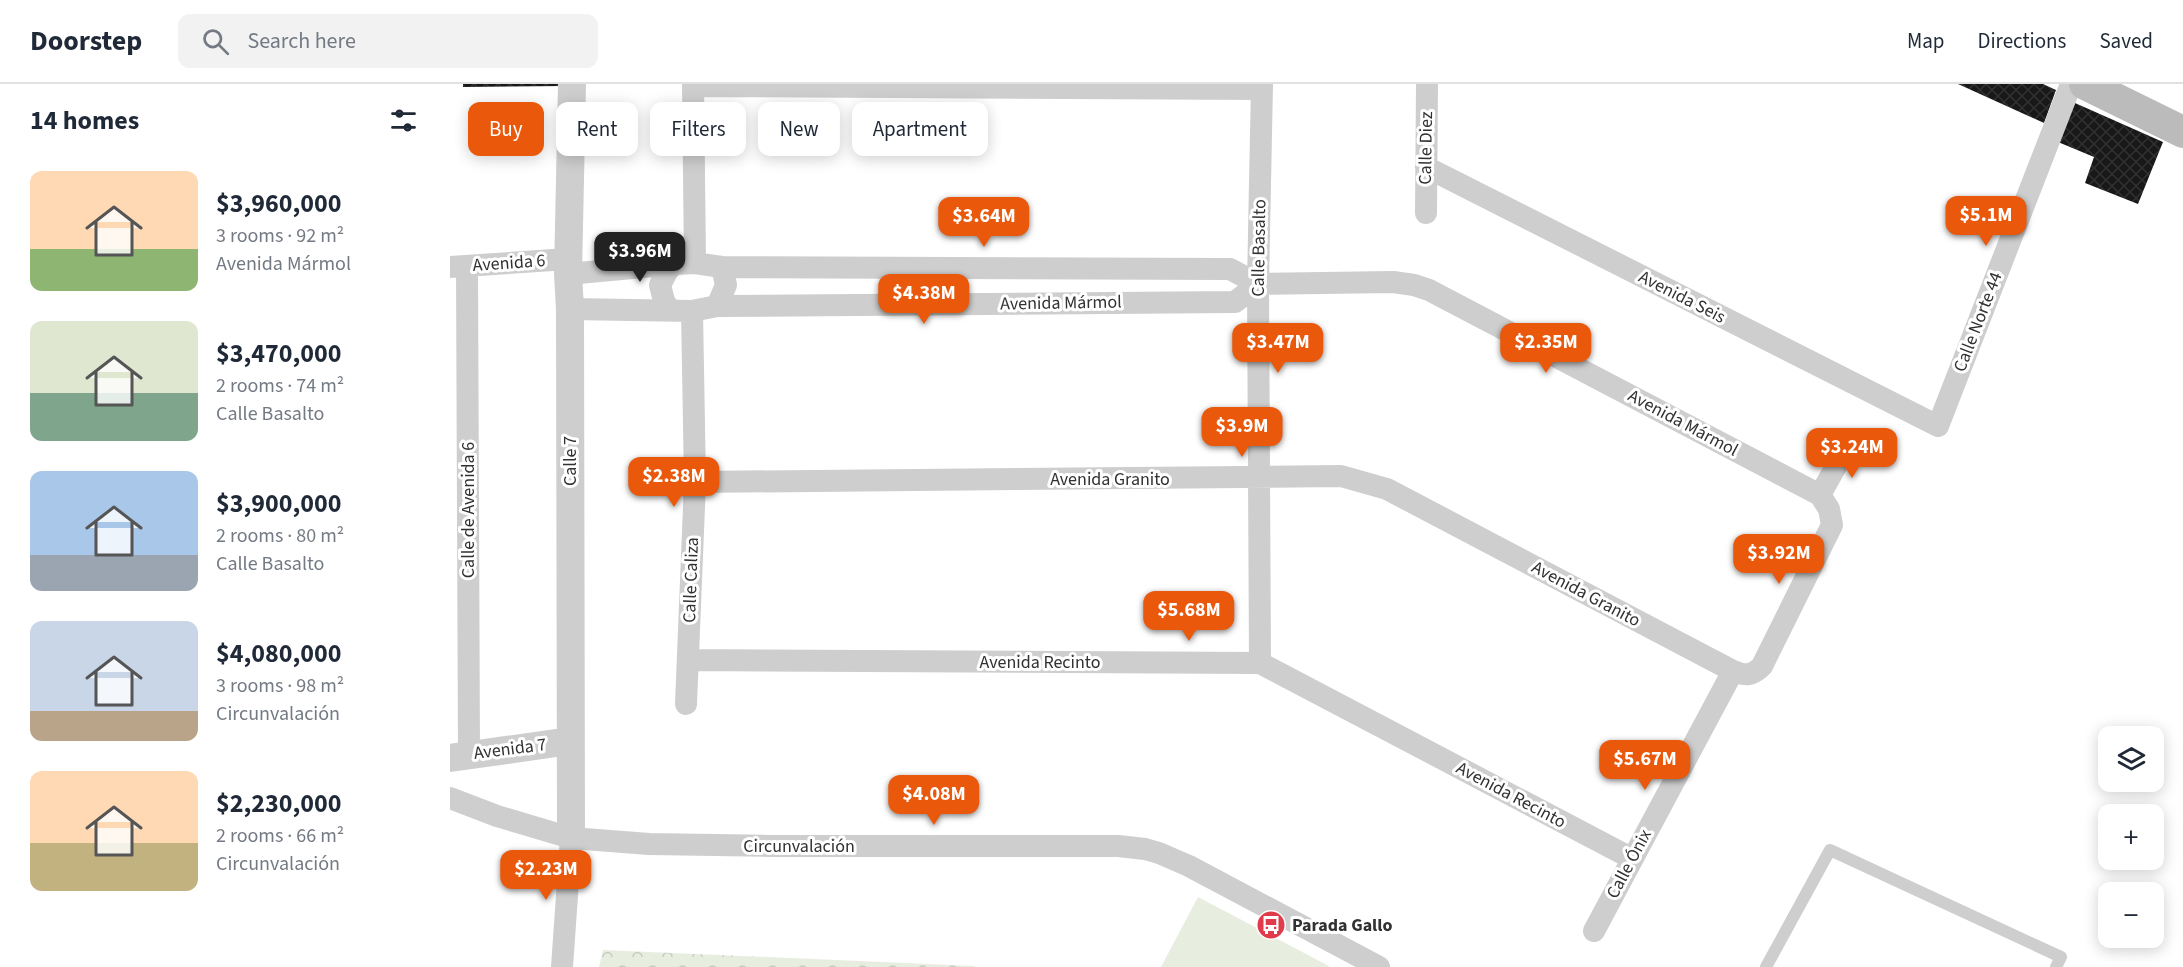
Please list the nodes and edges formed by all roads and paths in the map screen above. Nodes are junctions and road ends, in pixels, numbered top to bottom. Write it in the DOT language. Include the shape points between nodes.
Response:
graph roads {
  1 [pos="572,84"];
  2 [pos="1427,84"];
  3 [pos="2071,84"];
  4 [pos="2085,84"];
  5 [pos="693,85"];
  6 [pos="1262,87"];
  7 [pos="2183,132"];
  8 [pos="1425,167"];
  9 [pos="1426,213"];
  10 [pos="685,263"];
  11 [pos="458,266"];
  12 [pos="568,267"];
  13 [pos="722,267"];
  14 [pos="1258,284"];
  15 [pos="717,306"];
  16 [pos="570,309"];
  17 [pos="681,310"];
  18 [pos="1938,426"];
  19 [pos="1849,443"];
  20 [pos="1257,478"];
  21 [pos="695,483"];
  22 [pos="1825,502"];
  23 [pos="688,660"];
  24 [pos="1260,663"];
  25 [pos="1733,671"];
  26 [pos="686,704"];
  27 [pos="570,741"];
  28 [pos="460,756"];
  29 [pos="450,798"];
  30 [pos="571,838"];
  31 [pos="1631,858"];
  32 [pos="1594,931"];
  33 [pos="562,967"];
  34 [pos="1379,967"];
  35 [pos="1766,967"];
  36 [pos="2056,967"];
  1 -- 12 [label="street, Calle 7"];
  2 -- 8 [label="street, Calle Diez"];
  3 -- 18 [label="street, Calle Norte 44"];
  4 -- 7 [label="main road"];
  5 -- 6 [label="street"];
  5 -- 10 [label="street"];
  6 -- 14 [label="street, Calle Basalto"];
  8 -- 9 [label="street, Calle Diez"];
  8 -- 18 [label="street, Avenida Seis"];
  10 -- 12 [label="street, Avenida 6"];
  10 -- 13 [label="street, Avenida Mármol"];
  10 -- 17 [label="street" via="668,270 660,285 664,301"];
  11 -- 12 [label="street, Avenida 6"];
  11 -- 28 [label="street, Calle de Avenida 6"];
  12 -- 16 [label="street, Calle 7"];
  13 -- 14 [label="street, Avenida Mármol" via="1230,269"];
  13 -- 15 [label="street" via="726,285"];
  14 -- 15 [label="street, Avenida Mármol" via="1235,302"];
  14 -- 20 [label="street, Calle Basalto"];
  14 -- 22 [label="street, Avenida Mármol" via="1393,282 1430,290"];
  15 -- 17 [label="street, Avenida Mármol"];
  16 -- 17 [label="street, Avenida Mármol"];
  16 -- 27 [label="street, Calle 7"];
  17 -- 21 [label="street, Calle Caliza"];
  19 -- 22 [label="street"];
  20 -- 21 [label="street, Avenida Granito"];
  20 -- 24 [label="street, Calle Basalto"];
  20 -- 25 [label="street, Avenida Granito" via="1341,476 1387,489"];
  21 -- 23 [label="street, Calle Caliza"];
  22 -- 25 [label="street" via="1832,525 1762,666 1746,676"];
  23 -- 24 [label="street, Avenida Recinto"];
  23 -- 26 [label="street, Calle Caliza"];
  24 -- 31 [label="street, Avenida Recinto"];
  25 -- 31 [label="street, Calle Ónix"];
  27 -- 28 [label="street, Avenida 7"];
  27 -- 30 [label="street, Calle 7"];
  29 -- 30 [label="street, Circunvalación"];
  30 -- 33 [label="street"];
  30 -- 34 [label="street, Circunvalación" via="649,844 1145,849 1189,866"];
  31 -- 32 [label="street, Calle Ónix"];
  35 -- 36 [label="lane" via="1830,850 2061,957"];
}
